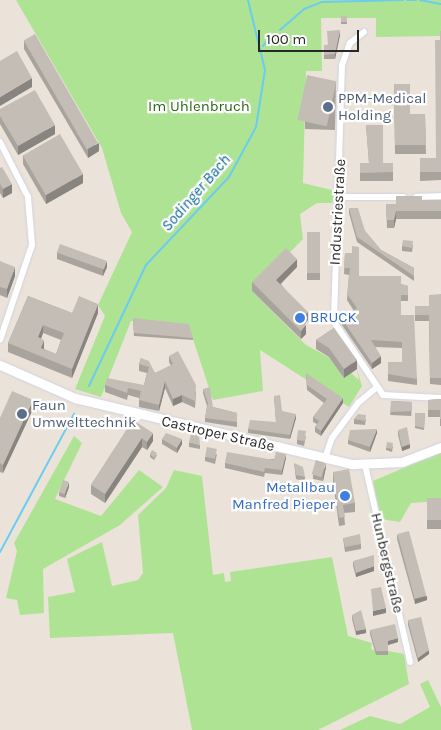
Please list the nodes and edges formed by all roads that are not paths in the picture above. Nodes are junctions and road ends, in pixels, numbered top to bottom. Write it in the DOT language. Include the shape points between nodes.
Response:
graph roads {
  1 [pos="364,32"];
  2 [pos="0,142"];
  3 [pos="441,196"];
  4 [pos="340,197"];
  5 [pos="0,340"];
  6 [pos="0,365"];
  7 [pos="376,388"];
  8 [pos="441,398"];
  9 [pos="441,447"];
  10 [pos="325,458"];
  11 [pos="365,465"];
  12 [pos="410,662"];
  1 -- 4 [label="street, Industriestraße" via="350,43 342,65"];
  2 -- 5 [label="street" via="28,197 32,245"];
  3 -- 4 [label="street"];
  4 -- 7 [label="street, Industriestraße" via="334,322"];
  6 -- 10 [label="main road, Castroper Straße" via="75,398"];
  7 -- 8 [label="street" via="393,398"];
  7 -- 10 [label="street" via="352,410 332,438"];
  9 -- 11 [label="main road, Castroper Straße" via="402,462"];
  10 -- 11 [label="main road, Castroper Straße"];
  11 -- 12 [label="street, Hunbergstraße"];
}
